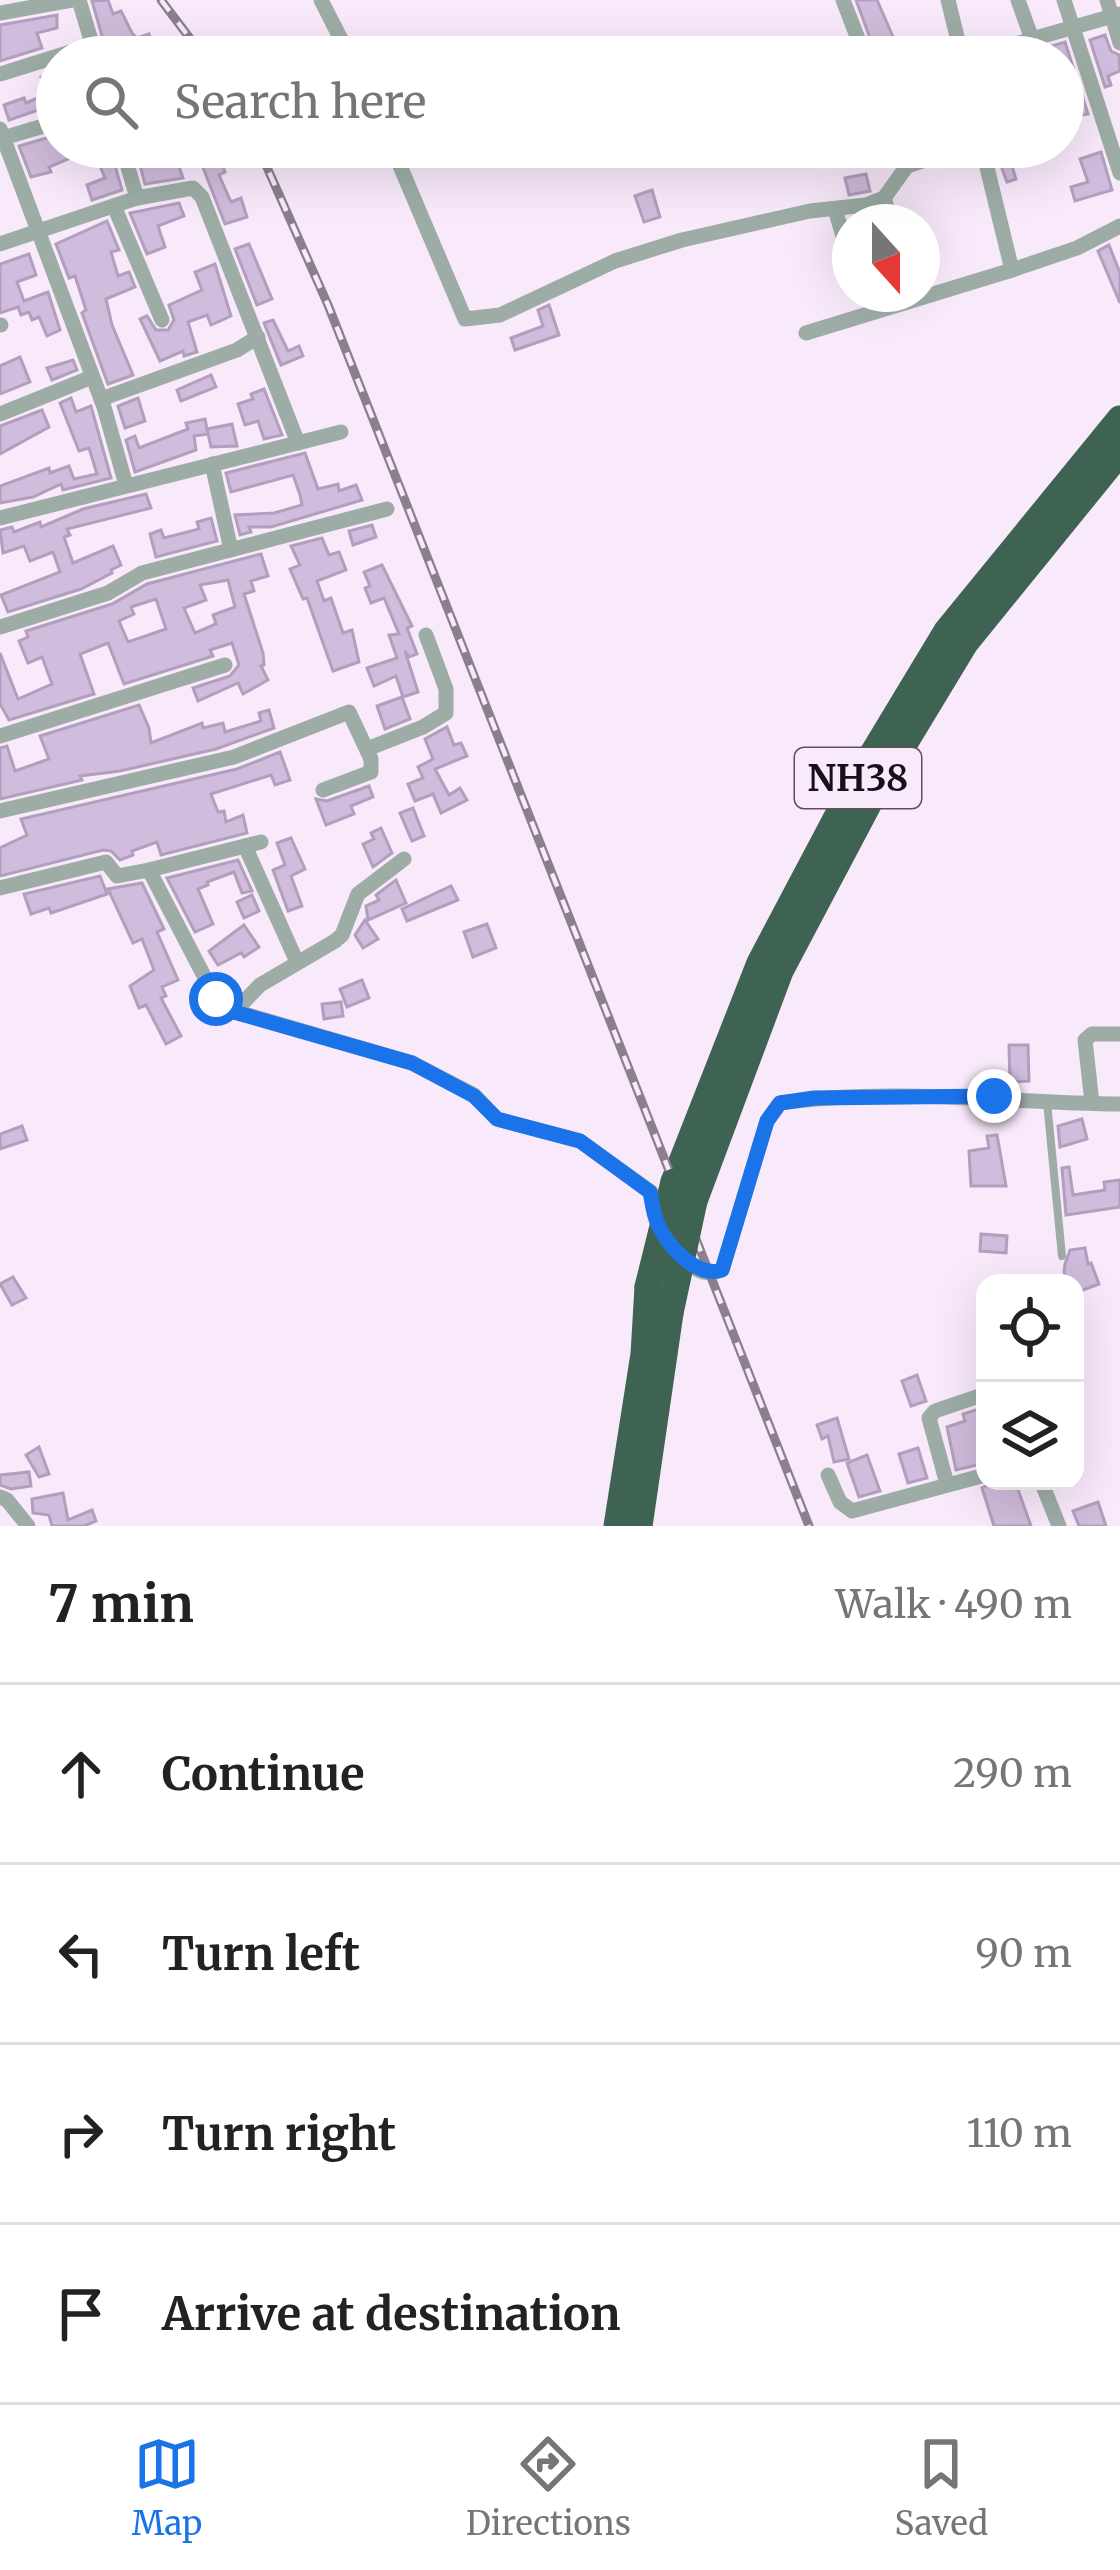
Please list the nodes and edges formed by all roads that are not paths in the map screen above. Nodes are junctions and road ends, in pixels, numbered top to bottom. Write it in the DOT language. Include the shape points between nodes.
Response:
graph roads {
  1 [pos="76,0"];
  2 [pos="320,0"];
  3 [pos="843,0"];
  4 [pos="949,0"];
  5 [pos="1018,0"];
  6 [pos="1064,0"];
  7 [pos="1113,10"];
  8 [pos="0,14"];
  9 [pos="1074,28"];
  10 [pos="89,36"];
  11 [pos="339,36"];
  12 [pos="857,36"];
  13 [pos="957,36"];
  14 [pos="1031,36"];
  15 [pos="1043,36"];
  16 [pos="1077,36"];
  17 [pos="1120,44"];
  18 [pos="1084,55"];
  19 [pos="36,65"];
  20 [pos="0,74"];
  21 [pos="36,126"];
  22 [pos="2,133"];
  23 [pos="1114,135"];
  24 [pos="5,158"];
  25 [pos="128,168"];
  26 [pos="401,168"];
  27 [pos="906,168"];
  28 [pos="987,168"];
  29 [pos="1120,173"];
  30 [pos="137,198"];
  31 [pos="884,198"];
  32 [pos="857,204"];
  33 [pos="886,204"];
  34 [pos="114,206"];
  35 [pos="832,209"];
  36 [pos="1120,226"];
  37 [pos="40,230"];
  38 [pos="0,244"];
  39 [pos="1012,270"];
  40 [pos="940,290"];
  41 [pos="866,312"];
  42 [pos="875,312"];
  43 [pos="867,315"];
  44 [pos="161,320"];
  45 [pos="806,333"];
  46 [pos="258,337"];
  47 [pos="92,377"];
  48 [pos="101,399"];
  49 [pos="0,414"];
  50 [pos="1120,419"];
  51 [pos="341,432"];
  52 [pos="298,443"];
  53 [pos="1120,452"];
  54 [pos="212,464"];
  55 [pos="126,485"];
  56 [pos="388,509"];
  57 [pos="0,518"];
  58 [pos="231,550"];
  59 [pos="0,627"];
  60 [pos="426,635"];
  61 [pos="225,664"];
  62 [pos="0,736"];
  63 [pos="367,749"];
  64 [pos="323,790"];
  65 [pos="0,811"];
  66 [pos="404,859"];
  67 [pos="149,871"];
  68 [pos="0,888"];
  69 [pos="297,962"];
  70 [pos="234,1012"];
  71 [pos="1120,1034"];
  72 [pos="1047,1100"];
  73 [pos="1092,1103"];
  74 [pos="1120,1105"];
  75 [pos="684,1192"];
  76 [pos="1062,1256"];
  77 [pos="976,1397"];
  78 [pos="827,1475"];
  79 [pos="976,1477"];
  80 [pos="947,1484"];
  81 [pos="1045,1490"];
  82 [pos="0,1498"];
  83 [pos="28,1526"];
  84 [pos="617,1526"];
  85 [pos="638,1526"];
  86 [pos="1059,1526"];
  1 -- 8 [label="street"];
  1 -- 10 [label="street"];
  2 -- 11 [label="street"];
  3 -- 12 [label="street"];
  4 -- 13 [label="street"];
  5 -- 14 [label="street"];
  6 -- 9 [label="street"];
  7 -- 9 [label="street"];
  7 -- 17 [label="street"];
  9 -- 15 [label="street"];
  9 -- 16 [label="street"];
  18 -- 23 [label="street"];
  19 -- 20 [label="street"];
  21 -- 22 [label="street"];
  22 -- 24 [label="street"];
  23 -- 29 [label="street"];
  24 -- 37 [label="street"];
  25 -- 30 [label="street"];
  26 -- 35 [label="street" via="465,319 500,315 615,261 682,240"];
  27 -- 31 [label="street"];
  28 -- 39 [label="street"];
  30 -- 34 [label="street"];
  30 -- 46 [label="street" via="185,187 202,197"];
  31 -- 32 [label="street"];
  31 -- 33 [label="street"];
  34 -- 37 [label="street"];
  34 -- 44 [label="street"];
  36 -- 39 [label="street"];
  37 -- 38 [label="street"];
  37 -- 47 [label="street"];
  39 -- 40 [label="street"];
  41 -- 43 [label="street"];
  42 -- 43 [label="street"];
  43 -- 45 [label="street"];
  46 -- 48 [label="street"];
  46 -- 52 [label="street"];
  47 -- 48 [label="street"];
  47 -- 49 [label="street"];
  48 -- 55 [label="street"];
  50 -- 75 [label="highway, NH38" via="947,631 854,785 760,963"];
  51 -- 52 [label="street"];
  52 -- 54 [label="street"];
  53 -- 75 [label="highway, NH38" via="965,643 872,795 780,971"];
  54 -- 55 [label="street"];
  54 -- 58 [label="street"];
  55 -- 57 [label="street"];
  56 -- 58 [label="street"];
  58 -- 59 [label="street" via="142,573 108,593"];
  60 -- 63 [label="street" via="446,713"];
  61 -- 62 [label="street"];
  63 -- 64 [label="street" via="371,772"];
  63 -- 65 [label="street" via="343,712 234,757"];
  66 -- 69 [label="street" via="358,894 342,935"];
  67 -- 68 [label="street" via="117,876 106,862"];
  67 -- 69 [label="street" via="253,844"];
  67 -- 70 [label="street" via="216,999"];
  69 -- 70 [label="street"];
  70 -- 72 [label="street" via="412,1063 474,1096 497,1119 580,1141 650,1192 657,1225 696,1270 710,1274 722,1270 767,1121 780,1103"];
  71 -- 73 [label="street" via="1084,1040"];
  72 -- 73 [label="street"];
  72 -- 76 [label="lane"];
  73 -- 74 [label="street"];
  75 -- 84 [label="highway, NH38, bridge" via="648,1287"];
  75 -- 85 [label="highway, NH38, bridge"];
  77 -- 80 [label="street" via="929,1418"];
  78 -- 80 [label="street" via="851,1510"];
  79 -- 80 [label="street"];
  81 -- 86 [label="street"];
  82 -- 83 [label="street"];
}
